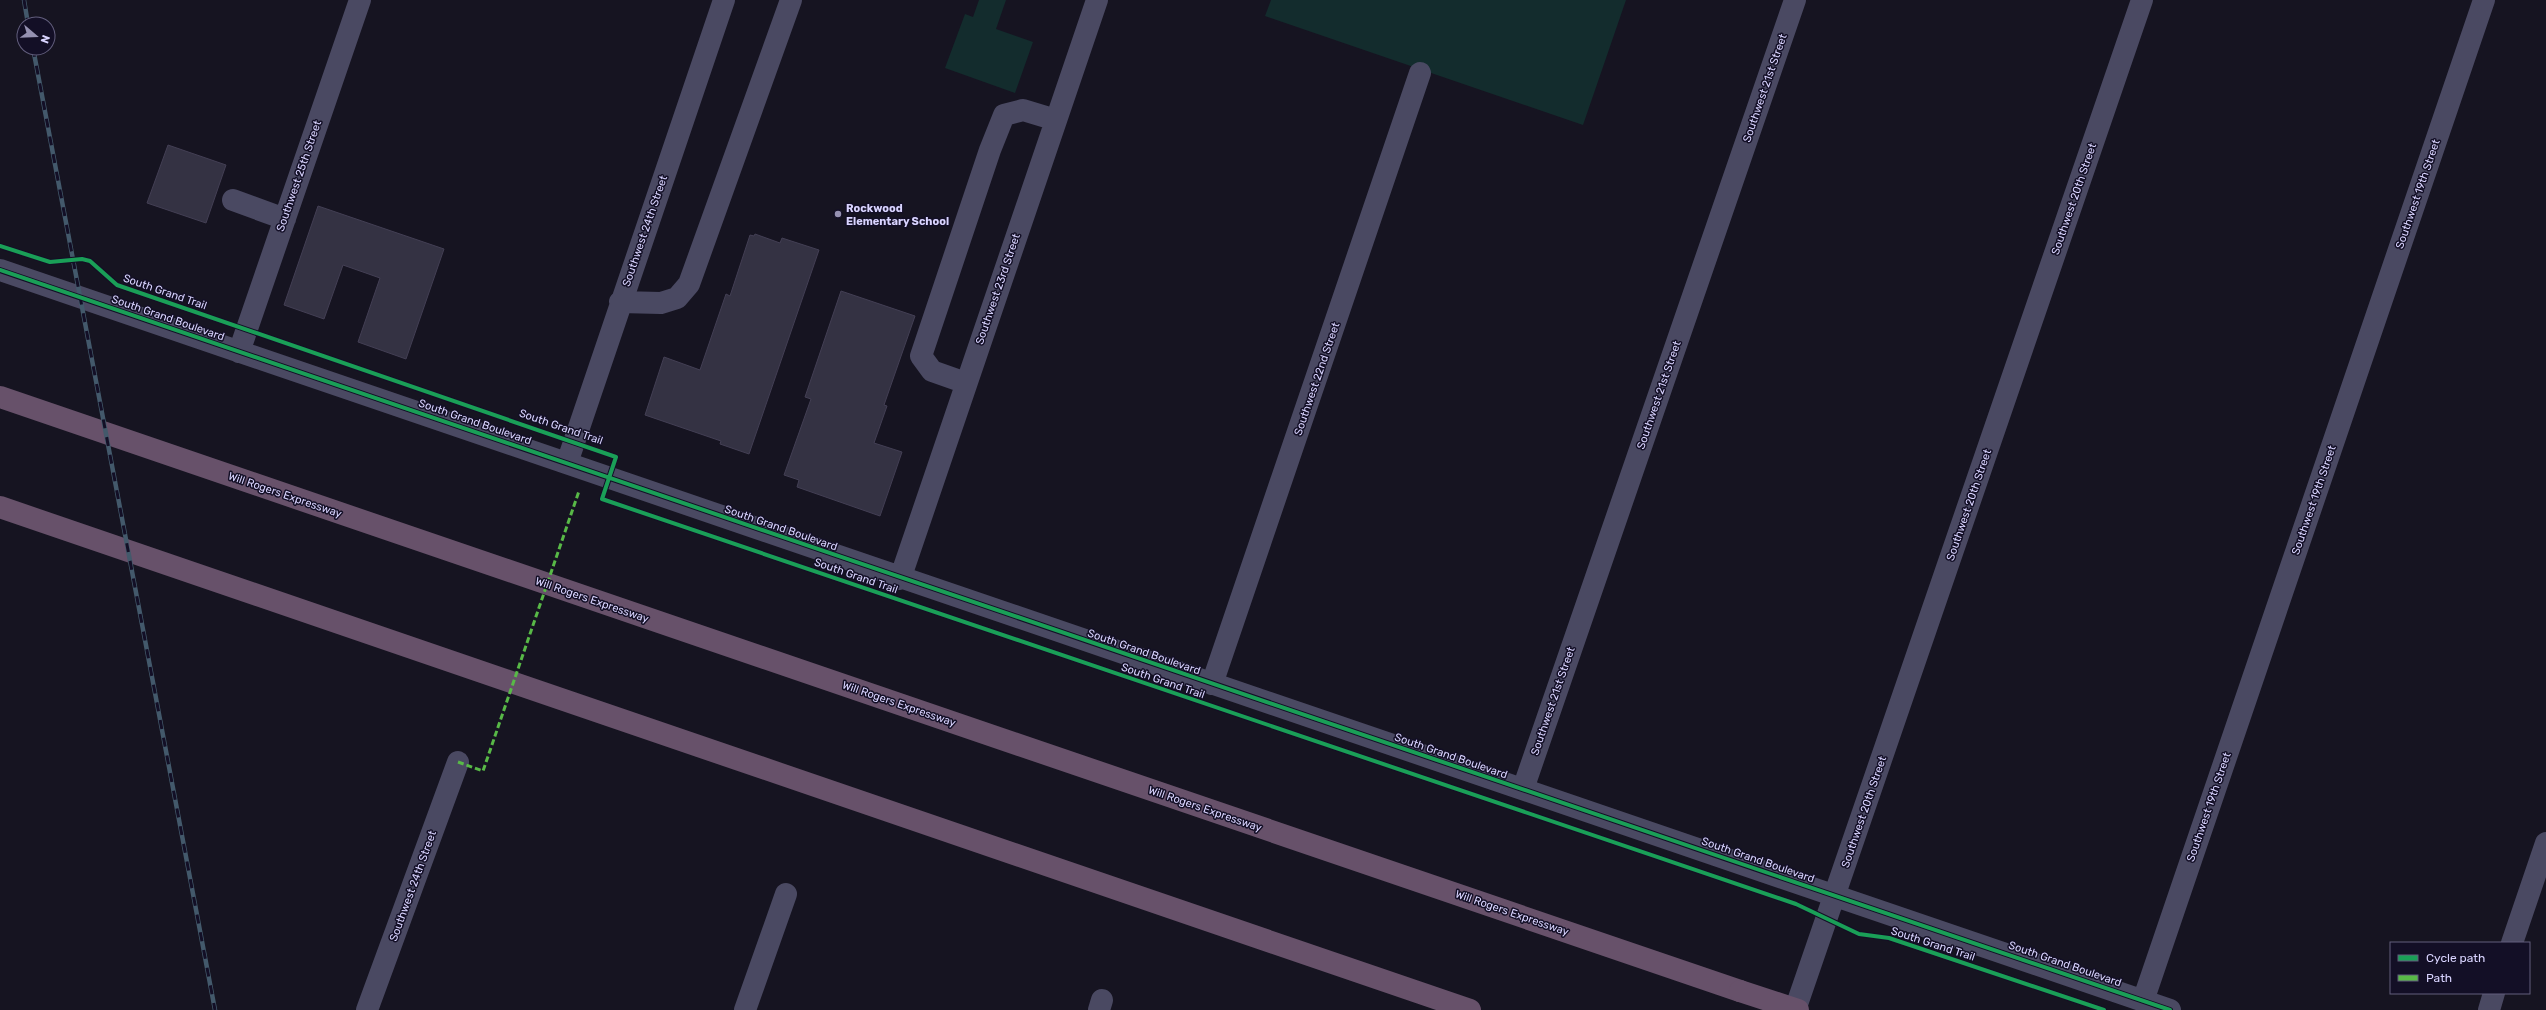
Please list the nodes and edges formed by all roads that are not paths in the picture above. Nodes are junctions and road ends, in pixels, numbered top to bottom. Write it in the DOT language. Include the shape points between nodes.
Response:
graph roads {
  1 [pos="360,0"];
  2 [pos="724,0"];
  3 [pos="791,0"];
  4 [pos="1097,0"];
  5 [pos="1795,0"];
  6 [pos="2142,0"];
  7 [pos="2484,0"];
  8 [pos="1420,73"];
  9 [pos="1056,120"];
  10 [pos="232,200"];
  11 [pos="285,219"];
  12 [pos="2,276"];
  13 [pos="620,302"];
  14 [pos="239,352"];
  15 [pos="966,383"];
  16 [pos="0,397"];
  17 [pos="567,463"];
  18 [pos="0,507"];
  19 [pos="900,579"];
  20 [pos="1212,684"];
  21 [pos="458,762"];
  22 [pos="1522,789"];
  23 [pos="2546,843"];
  24 [pos="786,894"];
  25 [pos="1835,895"];
  26 [pos="2512,942"];
  27 [pos="2494,994"];
  28 [pos="2143,1001"];
  29 [pos="367,1010"];
  30 [pos="745,1010"];
  31 [pos="1470,1010"];
  32 [pos="1796,1010"];
  33 [pos="2170,1010"];
  34 [pos="2489,1010"];
  1 -- 11 [label="street, Southwest 25th Street"];
  2 -- 13 [label="street, Southwest 24th Street"];
  3 -- 13 [label="street" via="689,284 677,298 661,303"];
  4 -- 9 [label="street, Southwest 23rd Street"];
  5 -- 22 [label="street, Southwest 21st Street"];
  6 -- 25 [label="street, Southwest 20th Street"];
  7 -- 28 [label="street, Southwest 19th Street"];
  8 -- 20 [label="street, Southwest 22nd Street"];
  9 -- 15 [label="street, Southwest 23rd Street"];
  9 -- 15 [label="street" via="1023,110 1004,115 990,150 921,356 932,371"];
  10 -- 11 [label="street"];
  11 -- 14 [label="street, Southwest 25th Street"];
  12 -- 14 [label="street, South Grand Boulevard"];
  13 -- 17 [label="street, Southwest 24th Street"];
  14 -- 17 [label="street, South Grand Boulevard"];
  15 -- 19 [label="street, Southwest 23rd Street"];
  16 -- 32 [label="highway, Will Rogers Expressway, bridge"];
  17 -- 19 [label="street, South Grand Boulevard"];
  18 -- 31 [label="highway"];
  19 -- 20 [label="street, South Grand Boulevard"];
  20 -- 22 [label="street, South Grand Boulevard"];
  21 -- 29 [label="street, Southwest 24th Street"];
  22 -- 25 [label="street, South Grand Boulevard"];
  23 -- 26 [label="street"];
  24 -- 30 [label="street"];
  25 -- 28 [label="street, South Grand Boulevard"];
  25 -- 32 [label="street, Southwest 20th Street"];
  27 -- 34 [label="street"];
  28 -- 33 [label="street, South Grand Boulevard"];
}
